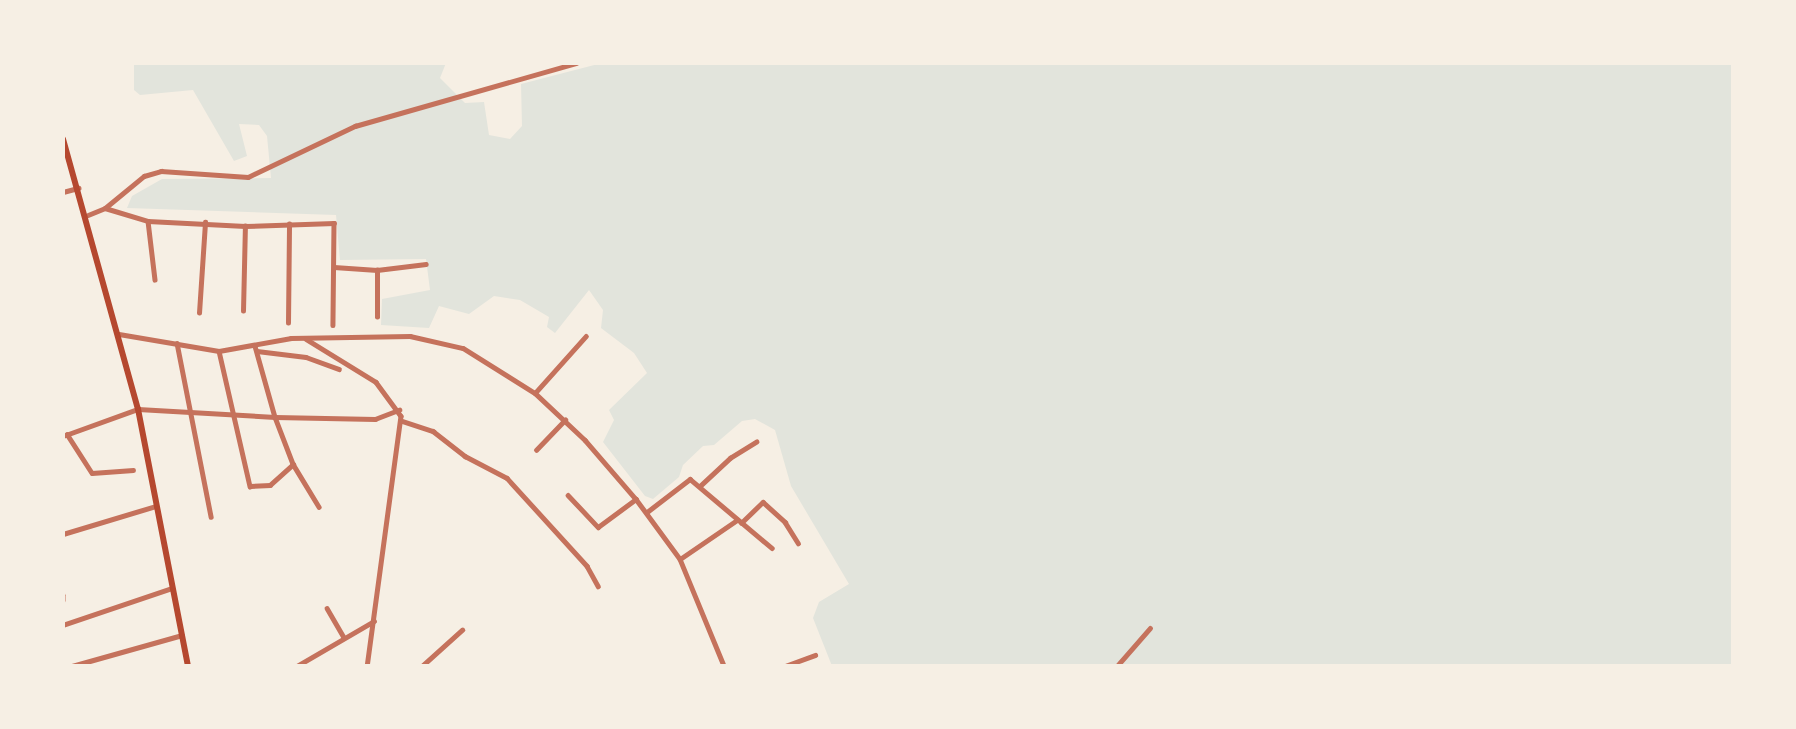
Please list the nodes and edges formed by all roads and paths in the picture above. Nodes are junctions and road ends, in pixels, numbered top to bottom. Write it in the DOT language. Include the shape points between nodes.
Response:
graph roads {
  1 [pos="576,63"];
  2 [pos="63,139"];
  3 [pos="79,187"];
  4 [pos="63,191"];
  5 [pos="105,208"];
  6 [pos="88,215"];
  7 [pos="148,221"];
  8 [pos="205,222"];
  9 [pos="289,224"];
  10 [pos="245,226"];
  11 [pos="426,264"];
  12 [pos="334,267"];
  13 [pos="377,270"];
  14 [pos="155,280"];
  15 [pos="243,311"];
  16 [pos="199,313"];
  17 [pos="377,317"];
  18 [pos="288,323"];
  19 [pos="333,325"];
  20 [pos="119,334"];
  21 [pos="586,336"];
  22 [pos="306,339"];
  23 [pos="177,343"];
  24 [pos="256,348"];
  25 [pos="219,351"];
  26 [pos="339,369"];
  27 [pos="535,393"];
  28 [pos="138,409"];
  29 [pos="398,411"];
  30 [pos="187,412"];
  31 [pos="233,416"];
  32 [pos="275,417"];
  33 [pos="565,420"];
  34 [pos="402,421"];
  35 [pos="65,435"];
  36 [pos="756,442"];
  37 [pos="536,450"];
  38 [pos="293,464"];
  39 [pos="133,470"];
  40 [pos="700,486"];
  41 [pos="568,495"];
  42 [pos="636,499"];
  43 [pos="156,506"];
  44 [pos="318,508"];
  45 [pos="647,512"];
  46 [pos="211,517"];
  47 [pos="739,521"];
  48 [pos="63,534"];
  49 [pos="798,543"];
  50 [pos="772,548"];
  51 [pos="680,559"];
  52 [pos="598,586"];
  53 [pos="172,588"];
  54 [pos="63,593"];
  55 [pos="63,600"];
  56 [pos="327,608"];
  57 [pos="374,621"];
  58 [pos="63,625"];
  59 [pos="1150,628"];
  60 [pos="462,630"];
  61 [pos="183,635"];
  62 [pos="344,637"];
  63 [pos="815,655"];
  64 [pos="72,666"];
  65 [pos="188,666"];
  66 [pos="298,666"];
  67 [pos="367,666"];
  68 [pos="422,666"];
  69 [pos="724,666"];
  70 [pos="785,666"];
  71 [pos="1117,666"];
  1 -- 5 [label="street" via="355,126 247,177 161,171 145,176"];
  2 -- 3 [label="main road"];
  3 -- 4 [label="street"];
  3 -- 6 [label="main road"];
  5 -- 6 [label="street"];
  5 -- 7 [label="street"];
  6 -- 20 [label="main road"];
  7 -- 8 [label="street"];
  7 -- 14 [label="street"];
  8 -- 10 [label="street"];
  8 -- 16 [label="street"];
  9 -- 10 [label="street"];
  9 -- 12 [label="street" via="334,223"];
  9 -- 18 [label="street"];
  10 -- 15 [label="street"];
  11 -- 13 [label="street"];
  12 -- 13 [label="street"];
  12 -- 19 [label="street"];
  13 -- 17 [label="street"];
  20 -- 23 [label="street"];
  20 -- 28 [label="main road"];
  21 -- 27 [label="street"];
  22 -- 24 [label="street" via="279,338"];
  22 -- 27 [label="street" via="437,339 463,348"];
  22 -- 29 [label="street" via="376,382"];
  23 -- 25 [label="street"];
  23 -- 30 [label="street"];
  24 -- 25 [label="street"];
  24 -- 26 [label="street"];
  24 -- 32 [label="street"];
  25 -- 31 [label="street"];
  27 -- 33 [label="street"];
  28 -- 30 [label="street"];
  28 -- 35 [label="street"];
  28 -- 43 [label="main road"];
  29 -- 32 [label="street" via="375,419"];
  29 -- 34 [label="street"];
  30 -- 31 [label="street"];
  30 -- 46 [label="street"];
  31 -- 32 [label="street"];
  31 -- 38 [label="street" via="251,488 270,485"];
  32 -- 38 [label="street"];
  33 -- 37 [label="street"];
  33 -- 42 [label="street"];
  34 -- 52 [label="street" via="433,431 465,456 507,478 587,566"];
  34 -- 57 [label="street"];
  35 -- 39 [label="street" via="92,474"];
  36 -- 40 [label="street"];
  38 -- 44 [label="street"];
  40 -- 45 [label="street" via="687,480"];
  40 -- 47 [label="street"];
  41 -- 42 [label="street" via="598,527"];
  42 -- 45 [label="street"];
  43 -- 48 [label="street"];
  43 -- 53 [label="main road"];
  45 -- 51 [label="street"];
  47 -- 49 [label="street" via="762,502"];
  47 -- 50 [label="street"];
  47 -- 51 [label="street"];
  51 -- 69 [label="street"];
  53 -- 58 [label="street"];
  53 -- 61 [label="main road"];
  54 -- 55 [label="street"];
  56 -- 62 [label="street"];
  57 -- 62 [label="street"];
  57 -- 67 [label="street"];
  59 -- 71 [label="street"];
  60 -- 68 [label="street"];
  61 -- 64 [label="street"];
  61 -- 65 [label="main road"];
  62 -- 66 [label="street"];
  63 -- 70 [label="street"];
}
